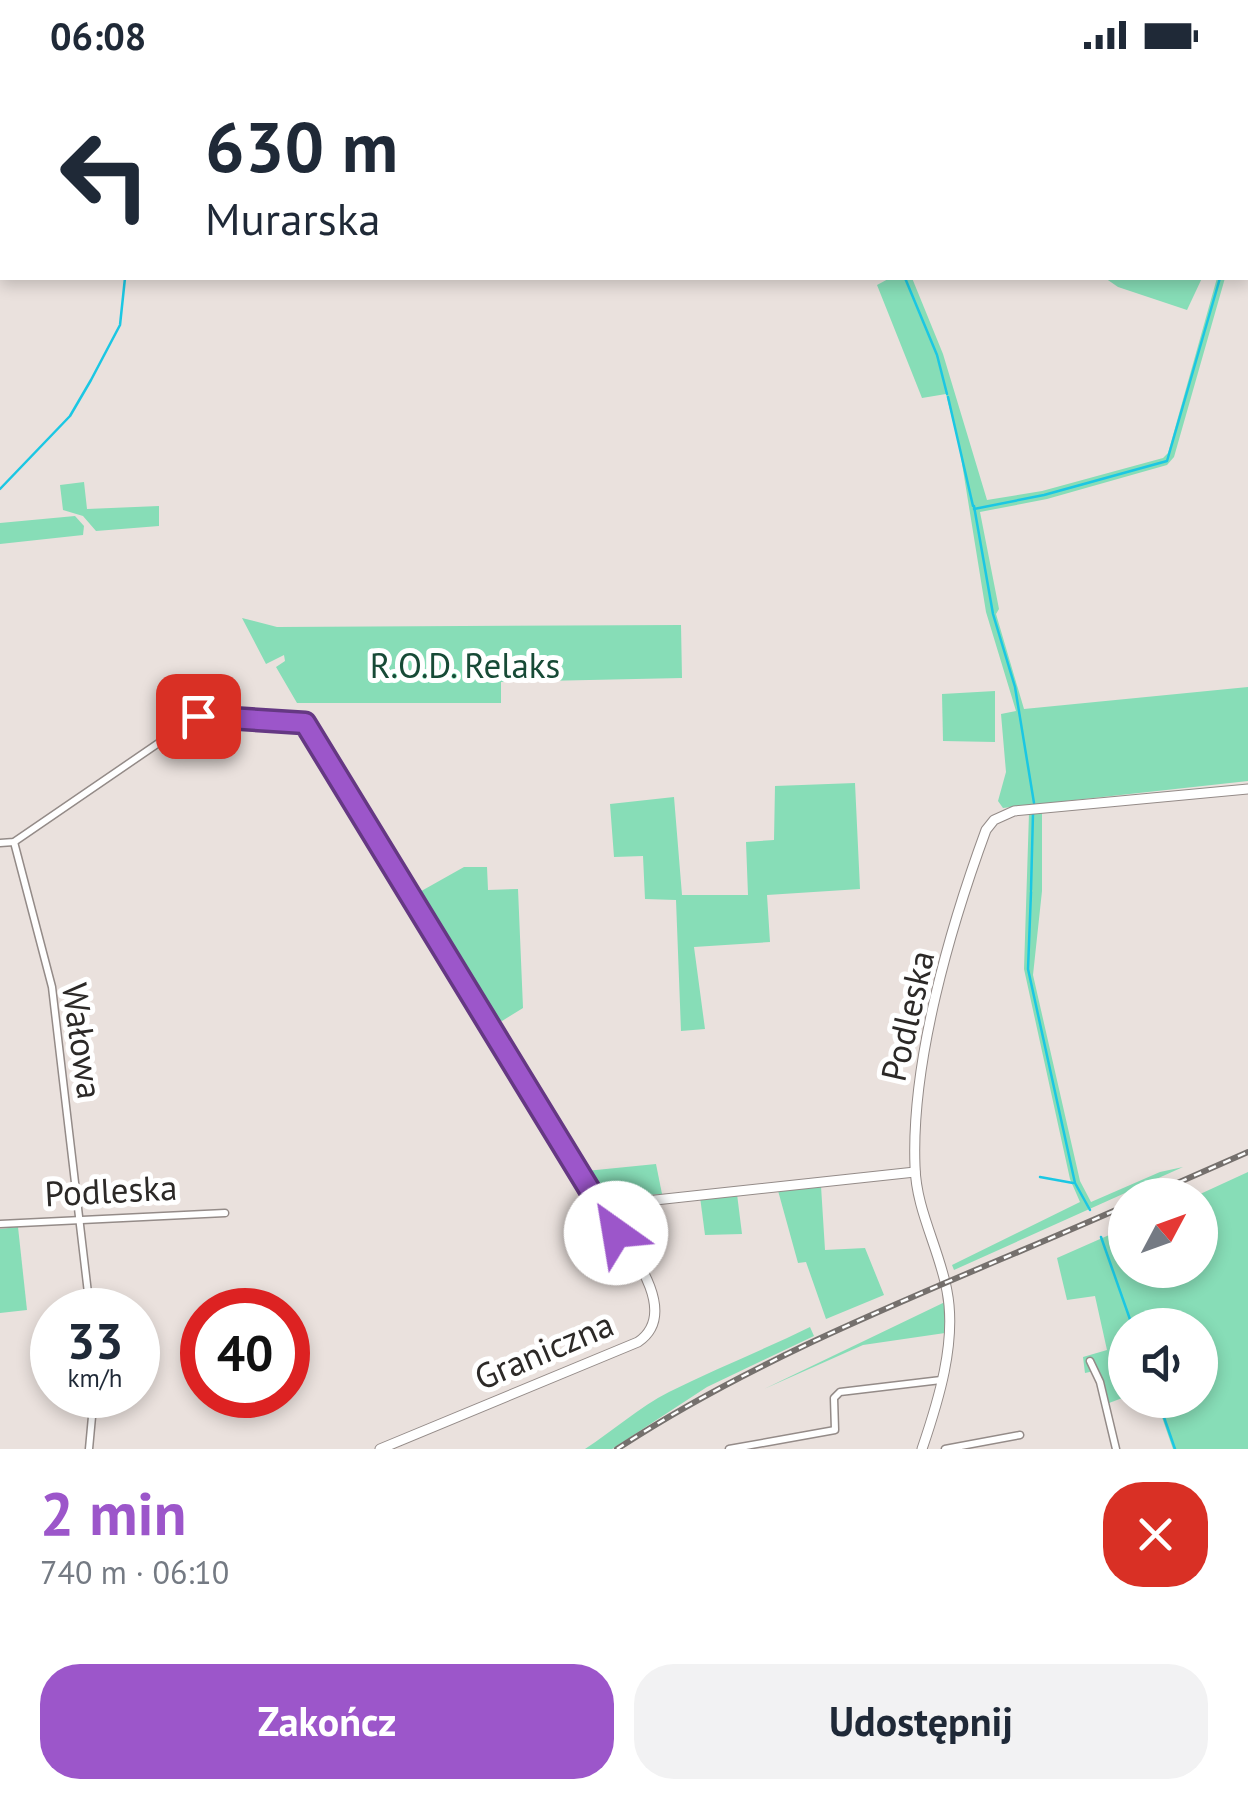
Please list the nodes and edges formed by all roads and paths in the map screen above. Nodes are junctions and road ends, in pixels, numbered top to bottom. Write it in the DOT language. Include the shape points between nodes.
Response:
graph roads {
  1 [pos="1248,790"];
  2 [pos="14,842"];
  3 [pos="0,843"];
  4 [pos="915,1172"];
  5 [pos="600,1206"];
  6 [pos="225,1213"];
  7 [pos="80,1220"];
  8 [pos="0,1224"];
  9 [pos="88,1288"];
  10 [pos="1090,1361"];
  11 [pos="941,1380"];
  12 [pos="92,1418"];
  13 [pos="1020,1435"];
  14 [pos="89,1449"];
  15 [pos="380,1449"];
  16 [pos="729,1449"];
  17 [pos="922,1449"];
  18 [pos="945,1449"];
  19 [pos="1116,1449"];
  1 -- 4 [label="street, Podleska" via="1014,811 994,820 935,1001 915,1110"];
  2 -- 3 [label="street"];
  2 -- 5 [label="street" via="198,716 305,723"];
  2 -- 7 [label="street, Wałowa" via="52,987"];
  4 -- 5 [label="street"];
  4 -- 11 [label="street" via="948,1294"];
  5 -- 15 [label="street, Graniczna" via="654,1295 657,1316 648,1333"];
  6 -- 7 [label="street, Podleska"];
  7 -- 8 [label="street, Podleska"];
  7 -- 9 [label="street, Wałowa"];
  10 -- 19 [label="street"];
  11 -- 16 [label="street" via="840,1392 834,1398 835,1430"];
  11 -- 17 [label="street"];
  12 -- 14 [label="street"];
  13 -- 18 [label="street"];
}
